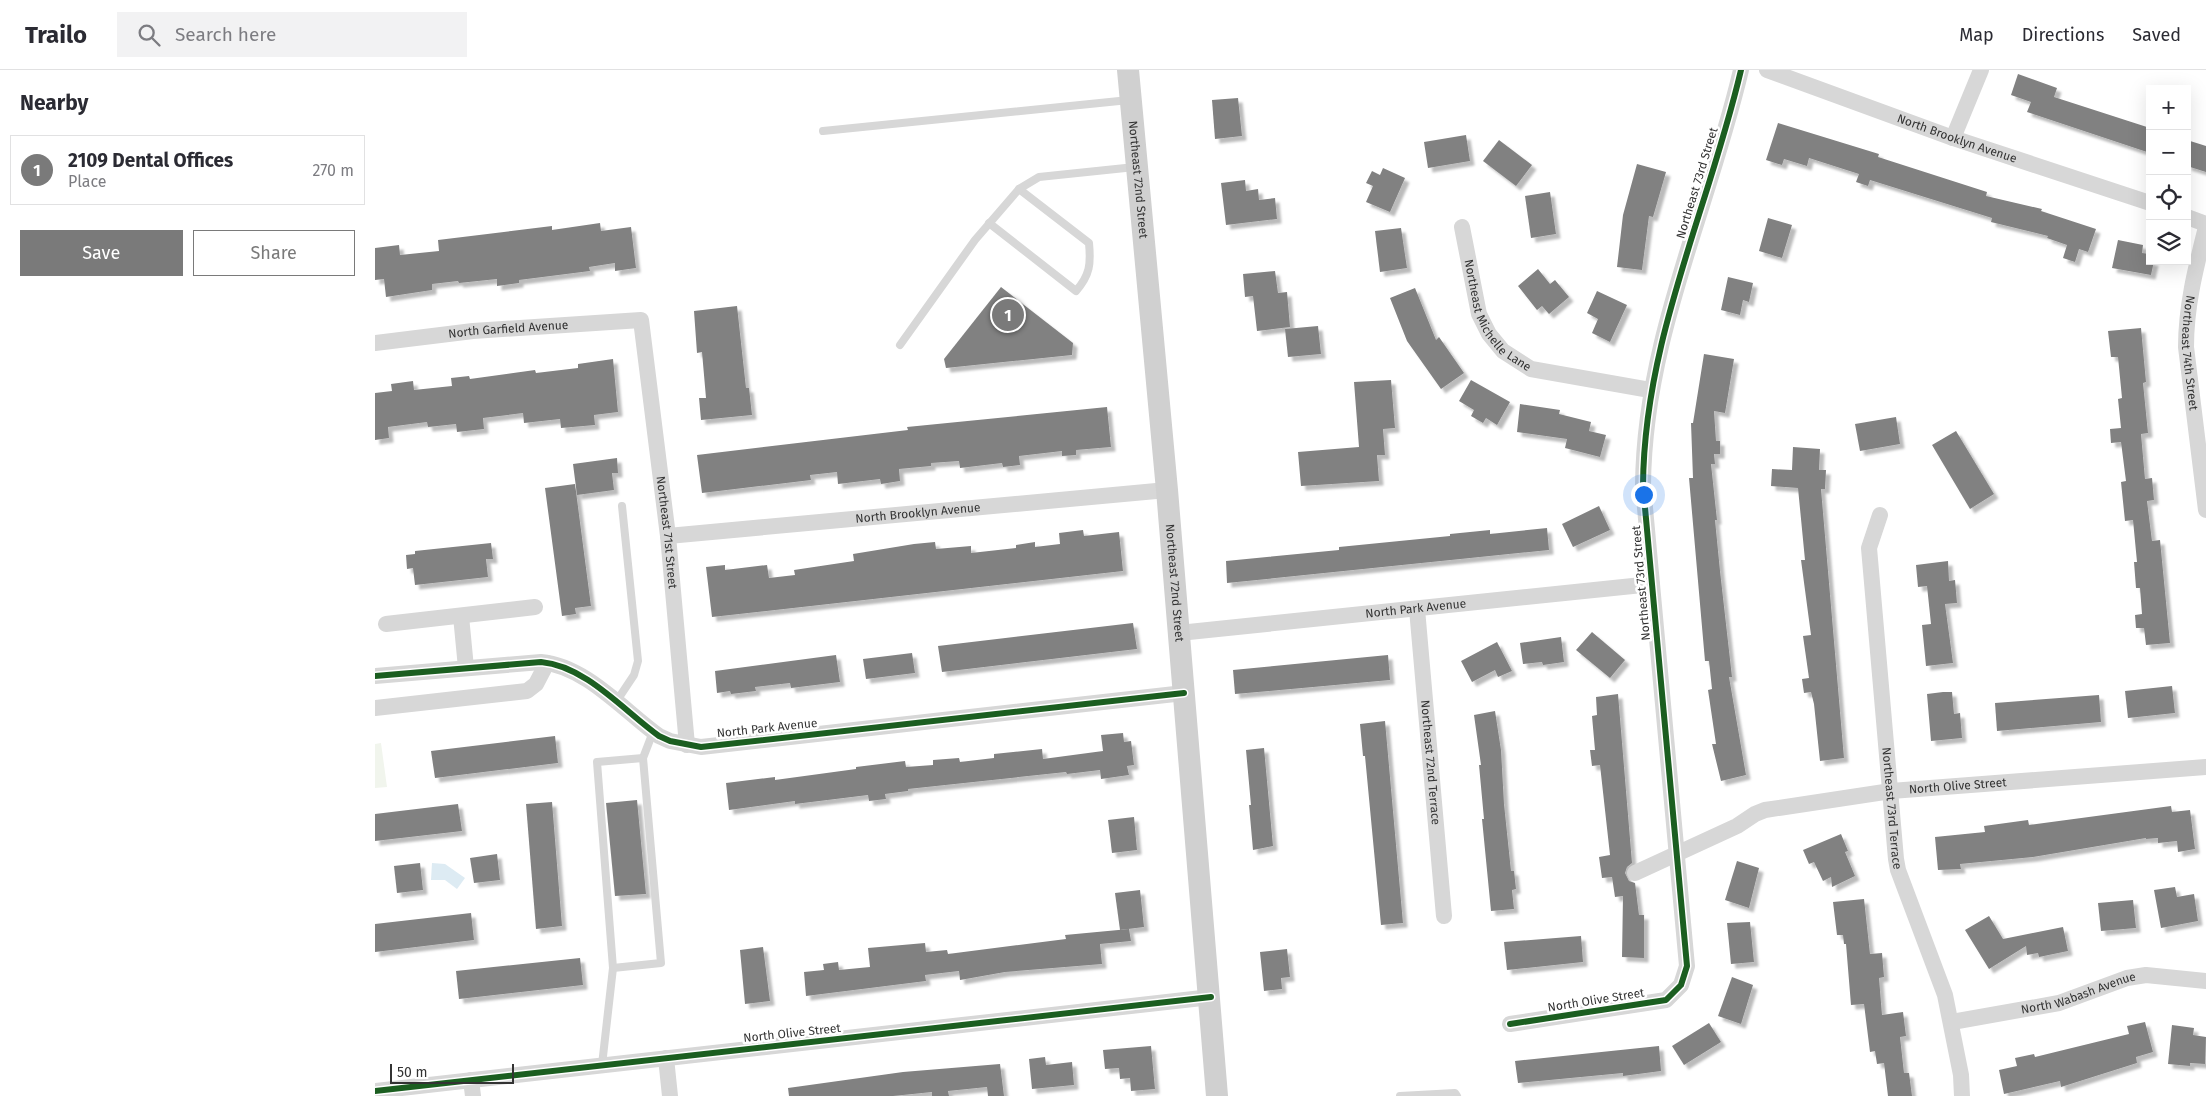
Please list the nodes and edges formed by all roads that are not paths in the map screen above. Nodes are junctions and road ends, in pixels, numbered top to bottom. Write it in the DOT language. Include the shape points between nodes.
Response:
graph roads {
  1 [pos="1129,70"];
  2 [pos="1741,70"];
  3 [pos="1767,70"];
  4 [pos="1981,70"];
  5 [pos="1131,100"];
  6 [pos="823,131"];
  7 [pos="1953,138"];
  8 [pos="1137,167"];
  9 [pos="1019,189"];
  10 [pos="2146,202"];
  11 [pos="2191,219"];
  12 [pos="989,222"];
  13 [pos="2206,225"];
  14 [pos="1462,226"];
  15 [pos="641,320"];
  16 [pos="375,343"];
  17 [pos="900,345"];
  18 [pos="1650,390"];
  19 [pos="1167,490"];
  20 [pos="622,506"];
  21 [pos="2206,510"];
  22 [pos="1880,515"];
  23 [pos="668,536"];
  24 [pos="1652,584"];
  25 [pos="535,607"];
  26 [pos="1417,609"];
  27 [pos="461,616"];
  28 [pos="386,624"];
  29 [pos="1179,634"];
  30 [pos="547,663"];
  31 [pos="466,668"];
  32 [pos="375,676"];
  33 [pos="1184,693"];
  34 [pos="616,702"];
  35 [pos="375,708"];
  36 [pos="653,732"];
  37 [pos="687,745"];
  38 [pos="643,758"];
  39 [pos="2206,767"];
  40 [pos="1891,791"];
  41 [pos="1676,853"];
  42 [pos="1635,873"];
  43 [pos="1444,916"];
  44 [pos="613,968"];
  45 [pos="2206,981"];
  46 [pos="1681,985"];
  47 [pos="1211,997"];
  48 [pos="1952,1022"];
  49 [pos="1510,1024"];
  50 [pos="666,1058"];
  51 [pos="602,1065"];
  52 [pos="472,1088"];
  53 [pos="375,1091"];
  54 [pos="670,1096"];
  55 [pos="1217,1096"];
  56 [pos="1400,1096"];
  57 [pos="1457,1096"];
  58 [pos="1962,1096"];
  1 -- 5 [label="main road, Northeast 72nd Street"];
  2 -- 18 [label="street, Northeast 73rd Street" via="1732,109 1699,208"];
  3 -- 7 [label="street, North Brooklyn Avenue"];
  4 -- 7 [label="street"];
  5 -- 6 [label="lane"];
  5 -- 8 [label="main road, Northeast 72nd Street"];
  7 -- 10 [label="street, North Brooklyn Avenue"];
  8 -- 9 [label="lane" via="1039,178"];
  8 -- 19 [label="main road, Northeast 72nd Street"];
  9 -- 12 [label="lane"];
  9 -- 12 [label="lane" via="1089,243 1091,259 1086,279 1076,291"];
  11 -- 13 [label="street"];
  12 -- 17 [label="lane"];
  13 -- 21 [label="street, Northeast 74th Street" via="2190,293 2185,346"];
  14 -- 18 [label="street, Northeast Michelle Lane" via="1479,314 1503,351 1531,369"];
  15 -- 16 [label="street, North Garfield Avenue" via="473,331"];
  15 -- 23 [label="street, Northeast 71st Street"];
  18 -- 24 [label="street, Northeast 73rd Street" via="1643,486"];
  19 -- 23 [label="street, North Brooklyn Avenue"];
  19 -- 29 [label="main road, Northeast 72nd Street"];
  20 -- 34 [label="lane" via="638,661 634,675"];
  22 -- 40 [label="street, Northeast 73rd Terrace" via="1869,548"];
  23 -- 37 [label="street, Northeast 71st Street"];
  24 -- 26 [label="street, North Park Avenue"];
  24 -- 41 [label="street, Northeast 73rd Street"];
  25 -- 27 [label="street"];
  26 -- 29 [label="street, North Park Avenue"];
  26 -- 43 [label="street, Northeast 72nd Terrace"];
  27 -- 28 [label="street"];
  27 -- 31 [label="street"];
  29 -- 33 [label="main road, Northeast 72nd Street"];
  30 -- 31 [label="street, North Park Avenue"];
  30 -- 34 [label="street, North Park Avenue" via="575,672"];
  30 -- 35 [label="street" via="536,684 527,691"];
  31 -- 32 [label="street, North Park Avenue"];
  33 -- 37 [label="street, North Park Avenue" via="721,745"];
  33 -- 47 [label="main road, Northeast 72nd Street"];
  34 -- 36 [label="street, North Park Avenue"];
  36 -- 37 [label="street, North Park Avenue"];
  36 -- 38 [label="lane"];
  38 -- 44 [label="lane" via="597,762"];
  38 -- 44 [label="lane" via="661,964"];
  39 -- 40 [label="street, North Olive Street"];
  40 -- 41 [label="street, North Olive Street" via="1765,810"];
  40 -- 48 [label="street, Northeast 73rd Terrace" via="1898,870 1945,994"];
  41 -- 42 [label="street, North Olive Street"];
  41 -- 46 [label="street, Northeast 73rd Street" via="1687,966"];
  44 -- 51 [label="lane"];
  45 -- 48 [label="street, North Wabash Avenue" via="2146,975 2127,978 2059,1002"];
  46 -- 49 [label="street, North Olive Street" via="1666,1000"];
  47 -- 50 [label="street, North Olive Street"];
  47 -- 55 [label="main road, Northeast 72nd Street"];
  48 -- 58 [label="street, Northeast 73rd Terrace"];
  50 -- 51 [label="street, North Olive Street"];
  50 -- 54 [label="street"];
  51 -- 52 [label="street, North Olive Street"];
  52 -- 53 [label="street, North Olive Street"];
  56 -- 57 [label="lane" via="1455,1093"];
}
